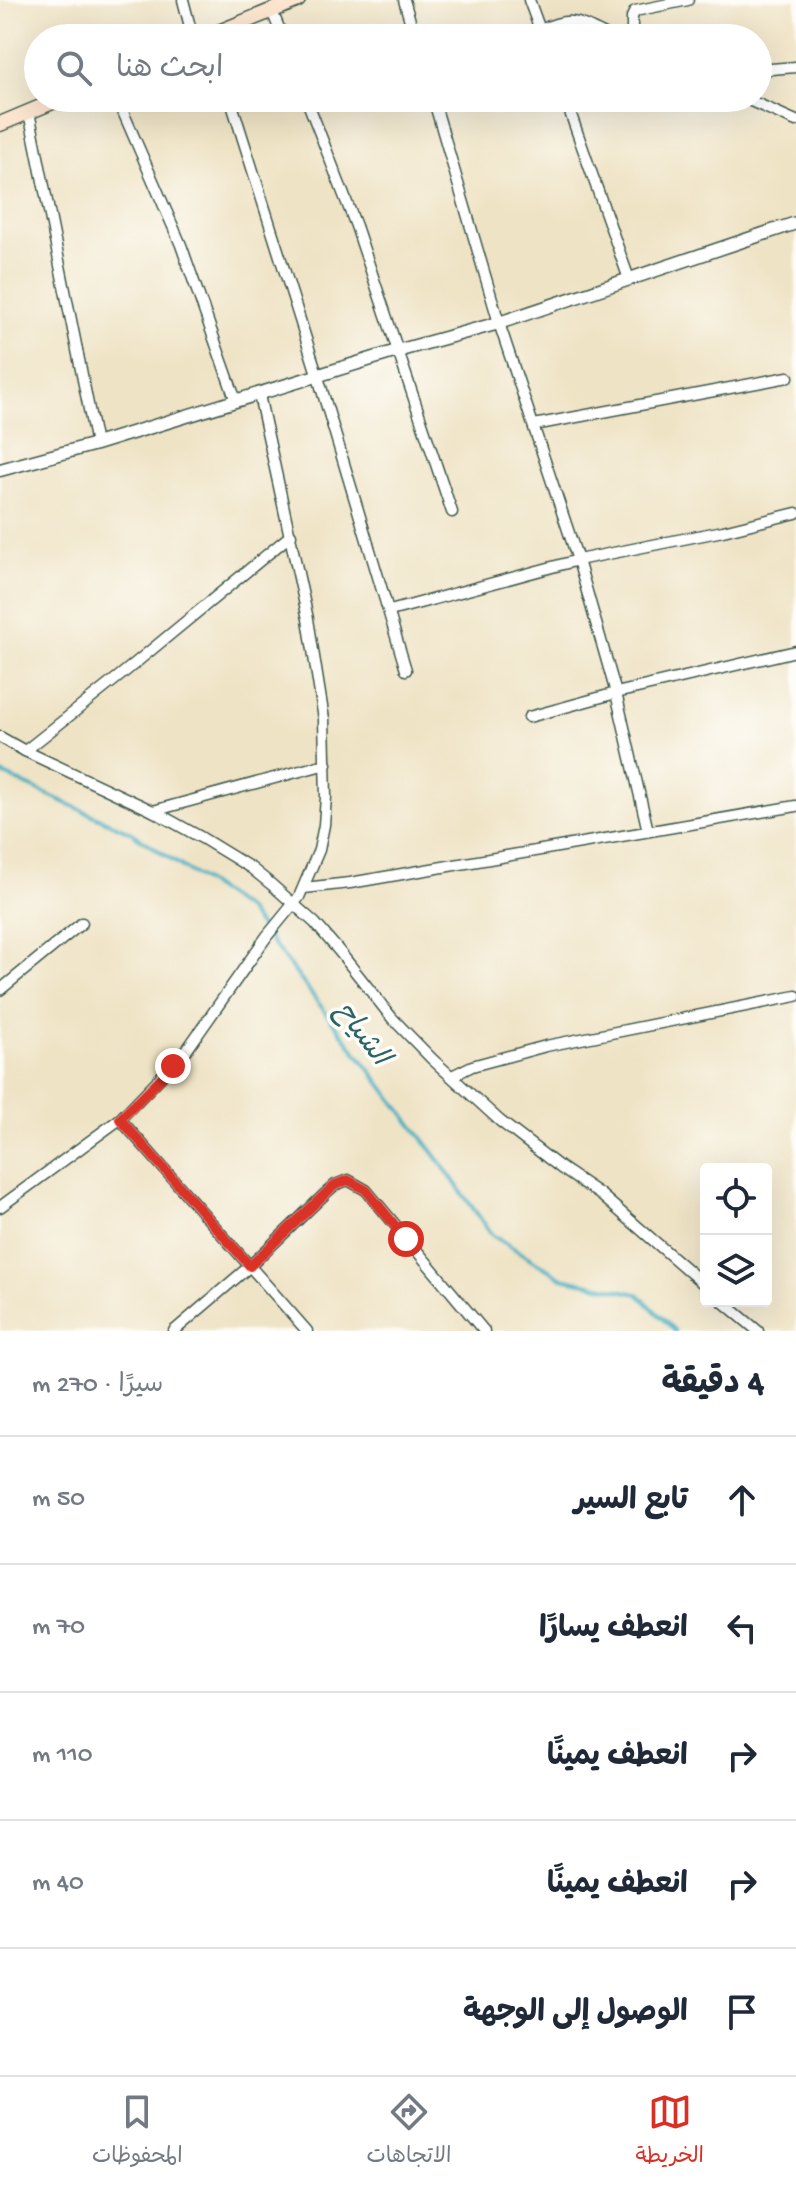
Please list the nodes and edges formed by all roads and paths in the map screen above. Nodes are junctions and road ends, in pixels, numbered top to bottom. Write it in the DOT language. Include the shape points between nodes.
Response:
graph roads {
  1 [pos="183,0"];
  2 [pos="298,0"];
  3 [pos="404,0"];
  4 [pos="529,0"];
  5 [pos="688,0"];
  6 [pos="272,11"];
  7 [pos="189,24"];
  8 [pos="240,24"];
  9 [pos="277,24"];
  10 [pos="411,24"];
  11 [pos="538,24"];
  12 [pos="554,24"];
  13 [pos="580,24"];
  14 [pos="632,24"];
  15 [pos="796,67"];
  16 [pos="772,69"];
  17 [pos="0,108"];
  18 [pos="772,110"];
  19 [pos="28,112"];
  20 [pos="123,112"];
  21 [pos="234,112"];
  22 [pos="311,112"];
  23 [pos="437,112"];
  24 [pos="570,112"];
  25 [pos="23,114"];
  26 [pos="796,121"];
  27 [pos="0,124"];
  28 [pos="796,223"];
  29 [pos="629,279"];
  30 [pos="499,323"];
  31 [pos="397,351"];
  32 [pos="318,377"];
  33 [pos="788,377"];
  34 [pos="259,395"];
  35 [pos="236,401"];
  36 [pos="534,425"];
  37 [pos="96,444"];
  38 [pos="0,470"];
  39 [pos="452,512"];
  40 [pos="796,513"];
  41 [pos="291,535"];
  42 [pos="578,560"];
  43 [pos="390,611"];
  44 [pos="796,651"];
  45 [pos="406,670"];
  46 [pos="616,693"];
  47 [pos="529,717"];
  48 [pos="0,737"];
  49 [pos="25,751"];
  50 [pos="326,764"];
  51 [pos="796,806"];
  52 [pos="153,811"];
  53 [pos="648,831"];
  54 [pos="304,888"];
  55 [pos="294,903"];
  56 [pos="82,923"];
  57 [pos="0,990"];
  58 [pos="796,996"];
  59 [pos="452,1076"];
  60 [pos="120,1119"];
  61 [pos="0,1207"];
  62 [pos="250,1266"];
  63 [pos="700,1281"];
  64 [pos="729,1307"];
  65 [pos="174,1331"];
  66 [pos="307,1331"];
  67 [pos="484,1331"];
  68 [pos="758,1331"];
  1 -- 7 [label="street"];
  2 -- 6 [label="main road"];
  3 -- 10 [label="street"];
  4 -- 11 [label="street"];
  5 -- 14 [label="street" via="635,11"];
  6 -- 8 [label="main road"];
  6 -- 9 [label="street"];
  12 -- 13 [label="street"];
  15 -- 16 [label="street"];
  17 -- 25 [label="main road"];
  18 -- 26 [label="street"];
  19 -- 25 [label="main road"];
  20 -- 35 [label="street" via="181,245"];
  21 -- 32 [label="street"];
  22 -- 31 [label="street"];
  23 -- 30 [label="street"];
  24 -- 29 [label="street"];
  25 -- 27 [label="main road"];
  25 -- 37 [label="street"];
  28 -- 29 [label="street"];
  29 -- 30 [label="street"];
  30 -- 31 [label="street"];
  30 -- 36 [label="street"];
  31 -- 32 [label="street"];
  31 -- 39 [label="street"];
  32 -- 34 [label="street"];
  32 -- 43 [label="street"];
  33 -- 36 [label="street"];
  34 -- 35 [label="street"];
  34 -- 41 [label="street"];
  35 -- 37 [label="street"];
  36 -- 42 [label="street"];
  37 -- 38 [label="street"];
  40 -- 42 [label="street"];
  41 -- 49 [label="street"];
  41 -- 50 [label="street" via="318,672"];
  42 -- 43 [label="street"];
  42 -- 46 [label="street"];
  43 -- 45 [label="street"];
  44 -- 46 [label="street"];
  46 -- 47 [label="street"];
  46 -- 53 [label="street"];
  48 -- 49 [label="street"];
  49 -- 52 [label="street"];
  50 -- 52 [label="street"];
  50 -- 54 [label="street" via="324,825"];
  51 -- 53 [label="street"];
  52 -- 55 [label="street" via="251,868"];
  53 -- 54 [label="street"];
  54 -- 55 [label="street"];
  55 -- 59 [label="street" via="392,1018"];
  55 -- 60 [label="street" via="186,1051"];
  56 -- 57 [label="street"];
  58 -- 59 [label="street" via="546,1046"];
  59 -- 63 [label="street" via="500,1121 601,1195"];
  60 -- 61 [label="street"];
  60 -- 62 [label="street"];
  62 -- 65 [label="street"];
  62 -- 66 [label="street"];
  62 -- 67 [label="street" via="335,1185 348,1180 366,1190"];
  64 -- 68 [label="street"];
}
